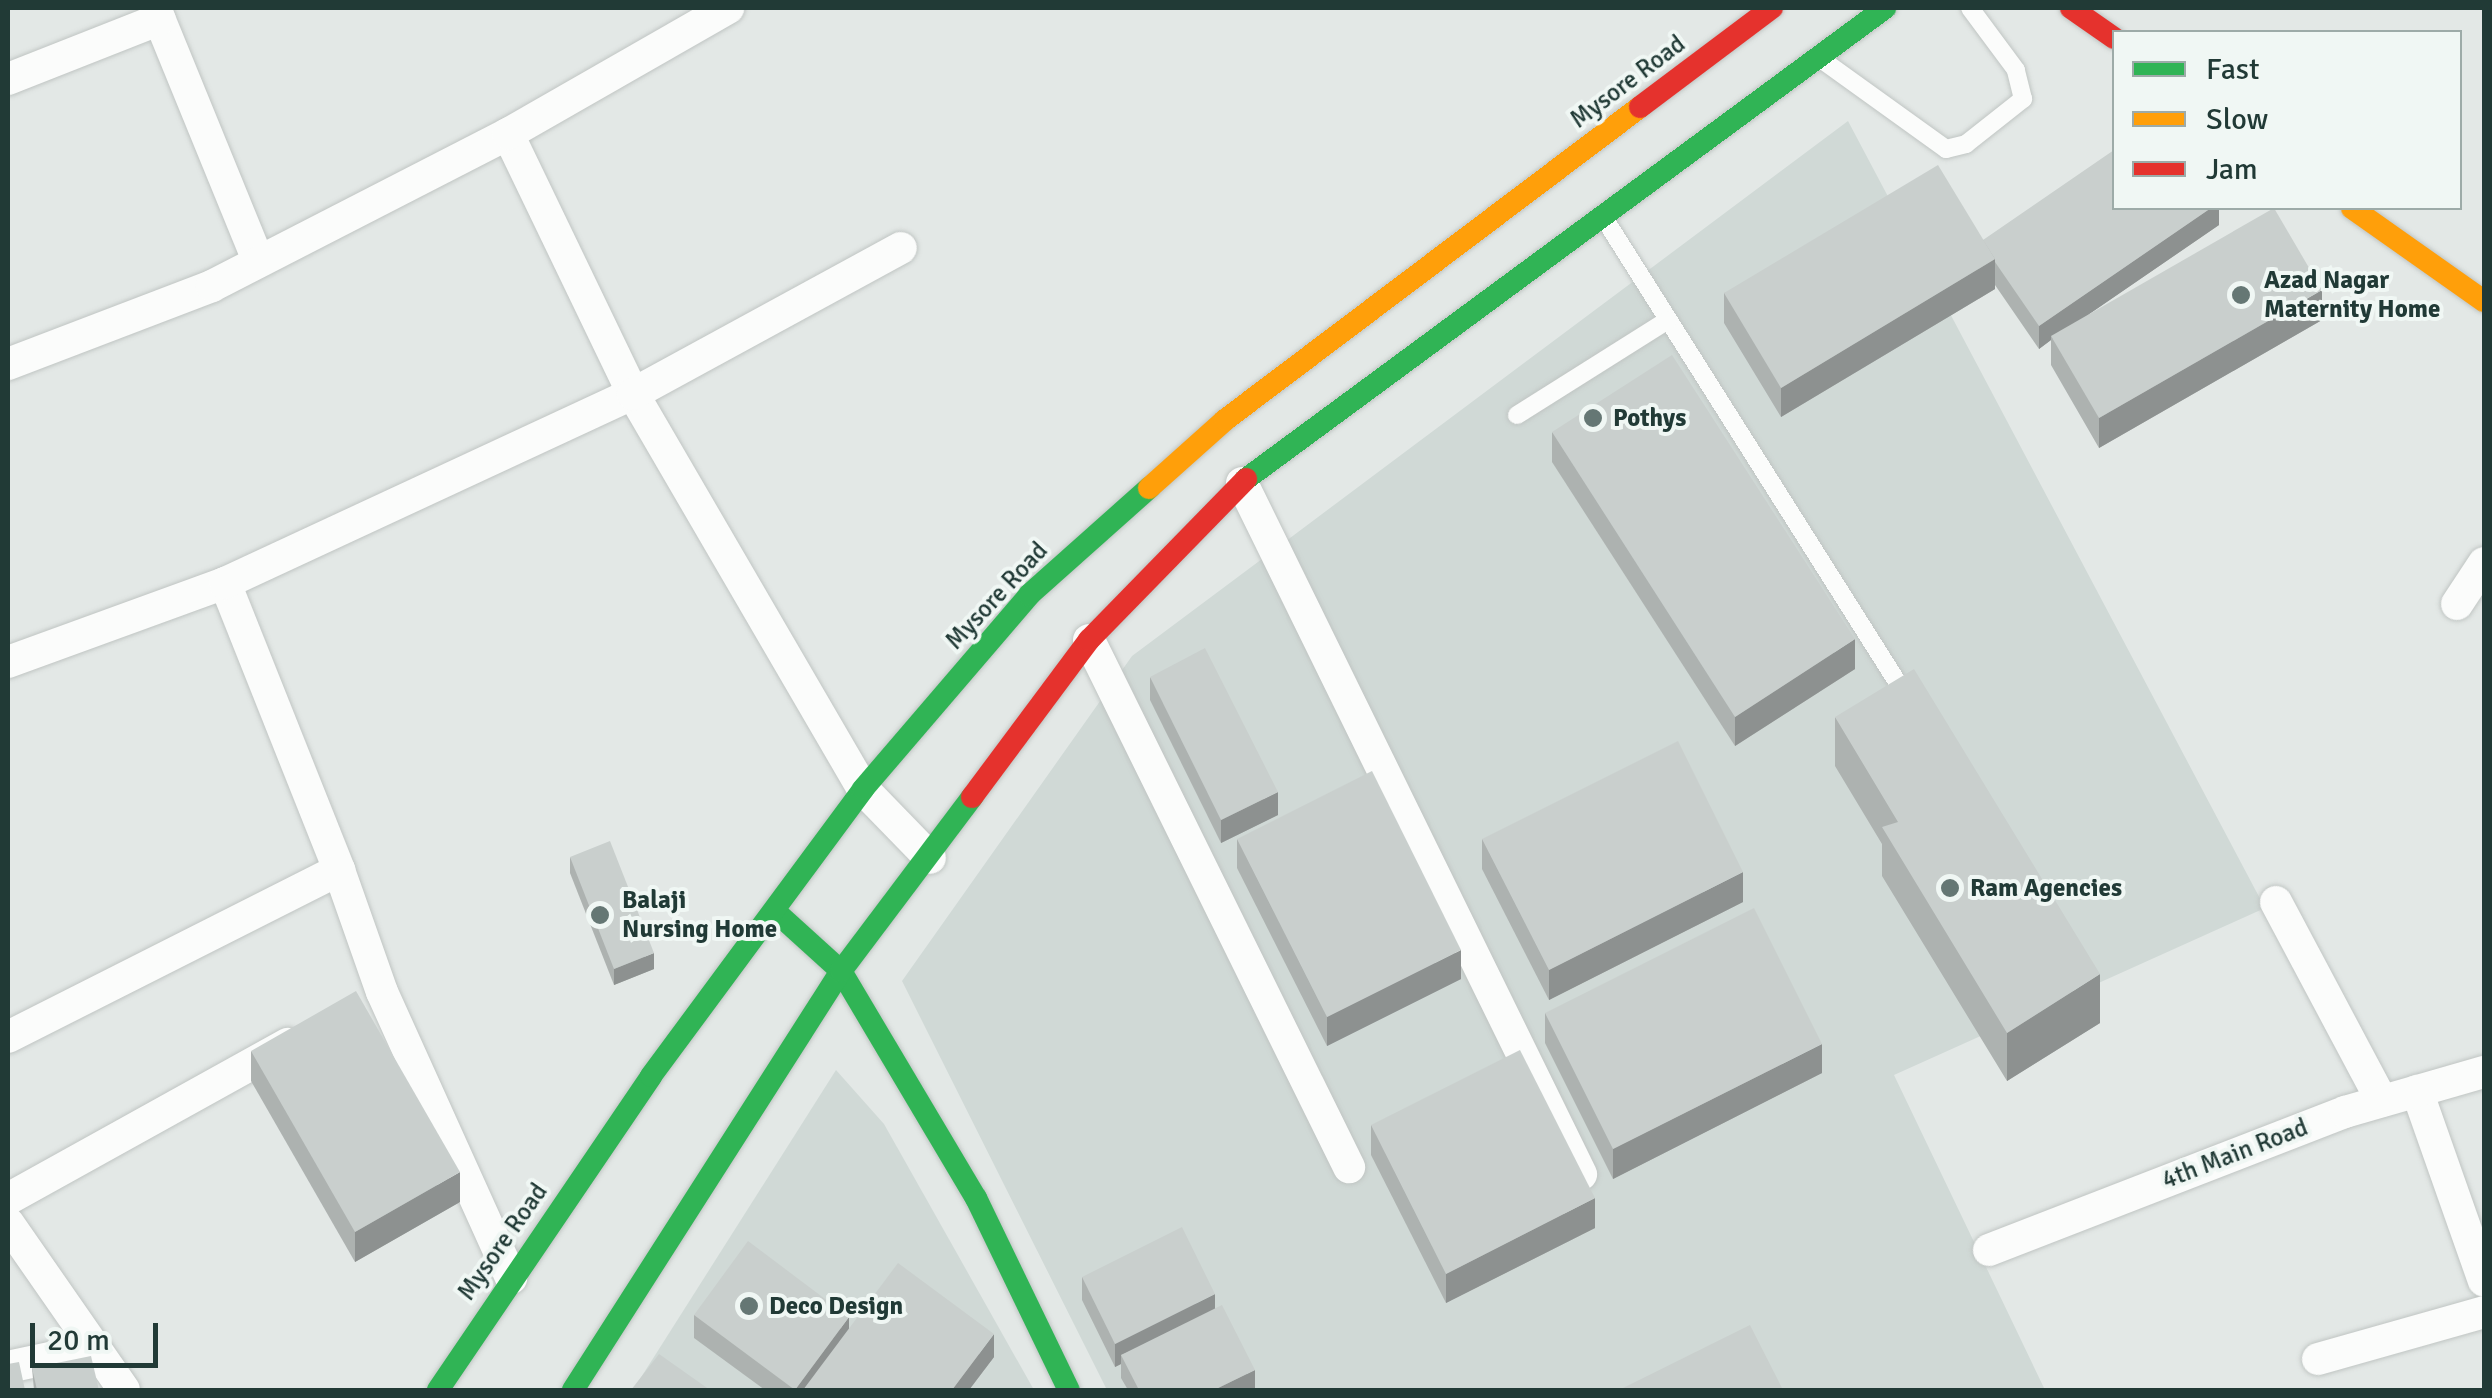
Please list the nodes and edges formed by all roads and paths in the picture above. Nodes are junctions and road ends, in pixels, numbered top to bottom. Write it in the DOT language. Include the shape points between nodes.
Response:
graph roads {
  1 [pos="728,8"];
  2 [pos="1772,8"];
  3 [pos="1884,8"];
  4 [pos="1970,8"];
  5 [pos="2072,8"];
  6 [pos="157,14"];
  7 [pos="2112,37"];
  8 [pos="1818,56"];
  9 [pos="8,79"];
  10 [pos="508,134"];
  11 [pos="2355,210"];
  12 [pos="1601,214"];
  13 [pos="901,248"];
  14 [pos="258,261"];
  15 [pos="2484,301"];
  16 [pos="1668,320"];
  17 [pos="8,364"];
  18 [pos="633,394"];
  19 [pos="1517,414"];
  20 [pos="1242,482"];
  21 [pos="2484,563"];
  22 [pos="224,582"];
  23 [pos="2457,604"];
  24 [pos="1089,640"];
  25 [pos="8,662"];
  26 [pos="1921,719"];
  27 [pos="863,789"];
  28 [pos="930,858"];
  29 [pos="339,870"];
  30 [pos="2276,902"];
  31 [pos="777,913"];
  32 [pos="842,971"];
  33 [pos="382,992"];
  34 [pos="348,1010"];
  35 [pos="314,1029"];
  36 [pos="8,1036"];
  37 [pos="2484,1072"];
  38 [pos="2417,1091"];
  39 [pos="2382,1101"];
  40 [pos="1349,1167"];
  41 [pos="8,1199"];
  42 [pos="1592,1199"];
  43 [pos="8,1223"];
  44 [pos="1989,1250"];
  45 [pos="511,1278"];
  46 [pos="2484,1280"];
  47 [pos="2484,1312"];
  48 [pos="91,1349"];
  49 [pos="2318,1359"];
  50 [pos="8,1367"];
  51 [pos="124,1390"];
  52 [pos="438,1390"];
  53 [pos="573,1390"];
  54 [pos="1069,1390"];
  1 -- 10 [label="street"];
  2 -- 27 [label="main road, Mysore Road" via="1225,420 1029,595"];
  3 -- 8 [label="main road"];
  4 -- 8 [label="lane" via="2016,70 2023,99 1966,144 1946,148"];
  5 -- 7 [label="main road"];
  6 -- 9 [label="street"];
  6 -- 14 [label="street"];
  8 -- 12 [label="main road"];
  10 -- 14 [label="street"];
  10 -- 18 [label="street"];
  11 -- 15 [label="main road"];
  12 -- 16 [label="lane"];
  12 -- 20 [label="main road"];
  13 -- 18 [label="street"];
  14 -- 17 [label="street"];
  16 -- 19 [label="lane"];
  16 -- 26 [label="lane"];
  18 -- 22 [label="street"];
  18 -- 27 [label="street"];
  20 -- 24 [label="main road"];
  20 -- 42 [label="street"];
  21 -- 23 [label="street"];
  22 -- 25 [label="street"];
  22 -- 29 [label="street"];
  24 -- 28 [label="main road"];
  24 -- 40 [label="street"];
  27 -- 28 [label="street"];
  27 -- 31 [label="main road, Mysore Road"];
  28 -- 32 [label="main road"];
  29 -- 33 [label="street"];
  29 -- 36 [label="street"];
  30 -- 39 [label="street"];
  31 -- 32 [label="main road"];
  31 -- 45 [label="main road, Mysore Road"];
  32 -- 53 [label="main road"];
  32 -- 54 [label="main road" via="976,1198"];
  33 -- 34 [label="street"];
  33 -- 45 [label="street"];
  35 -- 41 [label="street"];
  37 -- 38 [label="street, 4th Main Road"];
  38 -- 39 [label="street, 4th Main Road"];
  38 -- 46 [label="street"];
  39 -- 44 [label="street, 4th Main Road"];
  43 -- 48 [label="street"];
  45 -- 52 [label="main road, Mysore Road"];
  47 -- 49 [label="street"];
  48 -- 50 [label="street"];
  48 -- 51 [label="street"];
}
